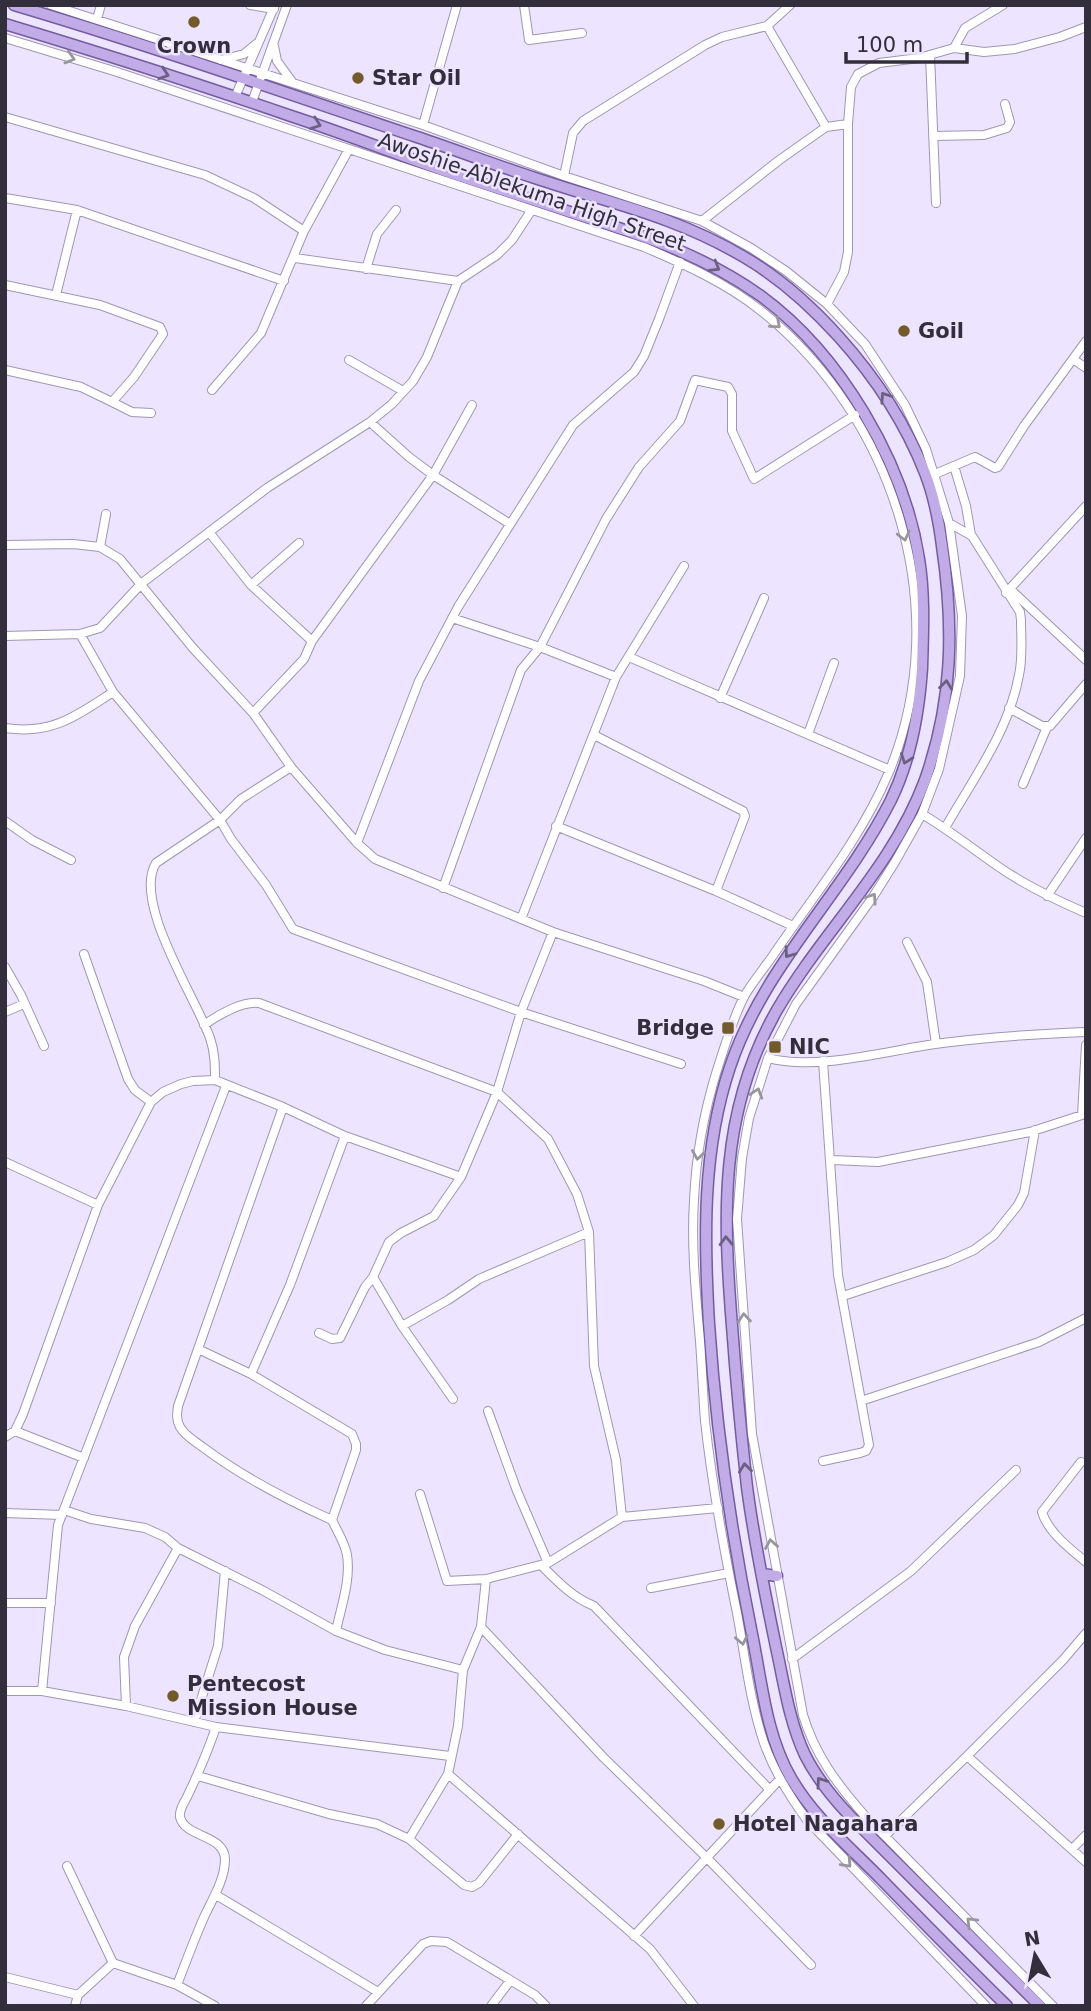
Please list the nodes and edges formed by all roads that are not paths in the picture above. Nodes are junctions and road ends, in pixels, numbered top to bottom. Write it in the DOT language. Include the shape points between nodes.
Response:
graph roads {
  1 [pos="13,5"];
  2 [pos="51,5"];
  3 [pos="102,5"];
  4 [pos="250,5"];
  5 [pos="287,5"];
  6 [pos="457,5"];
  7 [pos="524,5"];
  8 [pos="790,5"];
  9 [pos="1003,5"];
  10 [pos="275,7"];
  11 [pos="97,19"];
  12 [pos="5,24"];
  13 [pos="767,26"];
  14 [pos="1086,27"];
  15 [pos="582,33"];
  16 [pos="38,34"];
  17 [pos="262,36"];
  18 [pos="5,38"];
  19 [pos="274,43"];
  20 [pos="32,46"];
  21 [pos="954,48"];
  22 [pos="930,55"];
  23 [pos="221,60"];
  24 [pos="244,74"];
  25 [pos="260,79"];
  26 [pos="293,83"];
  27 [pos="235,97"];
  28 [pos="252,102"];
  29 [pos="1005,104"];
  30 [pos="381,112"];
  31 [pos="5,117"];
  32 [pos="376,124"];
  33 [pos="848,124"];
  34 [pos="423,125"];
  35 [pos="826,127"];
  36 [pos="933,136"];
  37 [pos="349,149"];
  38 [pos="425,170"];
  39 [pos="565,176"];
  40 [pos="5,198"];
  41 [pos="620,198"];
  42 [pos="936,203"];
  43 [pos="77,210"];
  44 [pos="396,210"];
  45 [pos="531,211"];
  46 [pos="702,221"];
  47 [pos="304,231"];
  48 [pos="295,258"];
  49 [pos="680,262"];
  50 [pos="366,269"];
  51 [pos="284,281"];
  52 [pos="458,281"];
  53 [pos="5,285"];
  54 [pos="56,295"];
  55 [pos="827,304"];
  56 [pos="1086,341"];
  57 [pos="1073,359"];
  58 [pos="349,360"];
  59 [pos="1086,368"];
  60 [pos="5,370"];
  61 [pos="212,390"];
  62 [pos="403,391"];
  63 [pos="112,402"];
  64 [pos="472,405"];
  65 [pos="151,413"];
  66 [pos="855,415"];
  67 [pos="370,422"];
  68 [pos="954,466"];
  69 [pos="935,474"];
  70 [pos="433,475"];
  71 [pos="1086,506"];
  72 [pos="106,514"];
  73 [pos="949,523"];
  74 [pos="510,524"];
  75 [pos="209,532"];
  76 [pos="971,535"];
  77 [pos="299,543"];
  78 [pos="5,545"];
  79 [pos="100,547"];
  80 [pos="684,566"];
  81 [pos="142,583"];
  82 [pos="251,585"];
  83 [pos="1008,591"];
  84 [pos="764,598"];
  85 [pos="452,618"];
  86 [pos="80,634"];
  87 [pos="5,636"];
  88 [pos="312,641"];
  89 [pos="540,647"];
  90 [pos="629,657"];
  91 [pos="1086,660"];
  92 [pos="834,663"];
  93 [pos="616,677"];
  94 [pos="1086,684"];
  95 [pos="113,692"];
  96 [pos="720,698"];
  97 [pos="1009,708"];
  98 [pos="253,713"];
  99 [pos="1047,727"];
  100 [pos="5,728"];
  101 [pos="808,734"];
  102 [pos="594,735"];
  103 [pos="291,767"];
  104 [pos="890,770"];
  105 [pos="1023,784"];
  106 [pos="922,814"];
  107 [pos="220,820"];
  108 [pos="5,821"];
  109 [pos="556,826"];
  110 [pos="945,828"];
  111 [pos="1086,838"];
  112 [pos="358,843"];
  113 [pos="71,860"];
  114 [pos="443,888"];
  115 [pos="716,891"];
  116 [pos="1047,896"];
  117 [pos="1086,913"];
  118 [pos="522,919"];
  119 [pos="793,926"];
  120 [pos="553,932"];
  121 [pos="907,942"];
  122 [pos="84,954"];
  123 [pos="5,967"];
  124 [pos="744,997"];
  125 [pos="24,1004"];
  126 [pos="5,1012"];
  127 [pos="521,1012"];
  128 [pos="204,1025"];
  129 [pos="1086,1032"];
  130 [pos="936,1044"];
  131 [pos="1086,1045"];
  132 [pos="44,1046"];
  133 [pos="768,1058"];
  134 [pos="823,1061"];
  135 [pos="681,1063"];
  136 [pos="215,1080"];
  137 [pos="226,1086"];
  138 [pos="497,1092"];
  139 [pos="151,1102"];
  140 [pos="283,1107"];
  141 [pos="1035,1130"];
  142 [pos="345,1136"];
  143 [pos="832,1160"];
  144 [pos="5,1162"];
  145 [pos="461,1177"];
  146 [pos="98,1205"];
  147 [pos="589,1232"];
  148 [pos="373,1278"];
  149 [pos="843,1296"];
  150 [pos="1086,1318"];
  151 [pos="402,1326"];
  152 [pos="319,1333"];
  153 [pos="198,1349"];
  154 [pos="251,1374"];
  155 [pos="743,1395"];
  156 [pos="453,1399"];
  157 [pos="861,1401"];
  158 [pos="488,1411"];
  159 [pos="15,1431"];
  160 [pos="5,1437"];
  161 [pos="742,1441"];
  162 [pos="719,1444"];
  163 [pos="84,1458"];
  164 [pos="823,1461"];
  165 [pos="1081,1462"];
  166 [pos="1016,1470"];
  167 [pos="420,1494"];
  168 [pos="719,1508"];
  169 [pos="63,1512"];
  170 [pos="5,1513"];
  171 [pos="622,1517"];
  172 [pos="332,1520"];
  173 [pos="178,1548"];
  174 [pos="1086,1562"];
  175 [pos="545,1564"];
  176 [pos="225,1571"];
  177 [pos="729,1573"];
  178 [pos="762,1574"];
  179 [pos="777,1576"];
  180 [pos="486,1579"];
  181 [pos="651,1588"];
  182 [pos="5,1602"];
  183 [pos="51,1604"];
  184 [pos="481,1627"];
  185 [pos="336,1631"];
  186 [pos="1086,1633"];
  187 [pos="792,1659"];
  188 [pos="463,1670"];
  189 [pos="5,1691"];
  190 [pos="42,1691"];
  191 [pos="126,1706"];
  192 [pos="194,1722"];
  193 [pos="216,1727"];
  194 [pos="450,1756"];
  195 [pos="967,1756"];
  196 [pos="448,1774"];
  197 [pos="198,1776"];
  198 [pos="780,1779"];
  199 [pos="770,1790"];
  200 [pos="517,1834"];
  201 [pos="1086,1835"];
  202 [pos="885,1836"];
  203 [pos="409,1839"];
  204 [pos="1072,1849"];
  205 [pos="707,1858"];
  206 [pos="1086,1862"];
  207 [pos="67,1866"];
  208 [pos="216,1895"];
  209 [pos="916,1925"];
  210 [pos="634,1936"];
  211 [pos="113,1963"];
  212 [pos="811,1965"];
  213 [pos="5,1976"];
  214 [pos="510,1981"];
  215 [pos="177,1985"];
  216 [pos="378,1992"];
  217 [pos="78,1995"];
  218 [pos="75,2006"];
  219 [pos="215,2006"];
  220 [pos="366,2006"];
  221 [pos="491,2006"];
  222 [pos="547,2006"];
  223 [pos="694,2006"];
  224 [pos="986,2006"];
  225 [pos="1007,2006"];
  226 [pos="1040,2006"];
  227 [pos="1053,2006"];
  1 -- 24 [label="main road, Awoshie-Ablekuma High Street"];
  2 -- 11 [label="street, Awoshie-Ablekuma High Street"];
  3 -- 11 [label="street"];
  4 -- 10 [label="street"];
  5 -- 19 [label="street"];
  6 -- 34 [label="street"];
  7 -- 15 [label="street" via="529,40"];
  8 -- 13 [label="street"];
  9 -- 21 [label="street" via="965,28"];
  10 -- 17 [label="street"];
  11 -- 23 [label="street, Awoshie-Ablekuma High Street"];
  12 -- 16 [label="main road, Awoshie-Ablekuma High Street"];
  13 -- 35 [label="street"];
  13 -- 39 [label="street" via="705,45 583,121 573,133"];
  14 -- 21 [label="street" via="1006,50"];
  16 -- 20 [label="main road"];
  16 -- 27 [label="main road, Awoshie-Ablekuma High Street, one-way"];
  17 -- 23 [label="street" via="244,54"];
  17 -- 24 [label="street"];
  18 -- 20 [label="street, Awoshie-Ablekuma High Street"];
  19 -- 25 [label="street"];
  19 -- 26 [label="street" via="277,61"];
  20 -- 37 [label="street, Awoshie-Ablekuma High Street, one-way"];
  21 -- 22 [label="street"];
  22 -- 33 [label="street" via="879,63 859,74 851,87"];
  22 -- 36 [label="street"];
  23 -- 24 [label="street, Awoshie-Ablekuma High Street"];
  24 -- 25 [label="main road, Awoshie-Ablekuma High Street"];
  24 -- 27 [label="street"];
  25 -- 26 [label="street, Awoshie-Ablekuma High Street"];
  25 -- 28 [label="street"];
  25 -- 32 [label="main road, Awoshie-Ablekuma High Street"];
  26 -- 30 [label="street, Awoshie-Ablekuma High Street"];
  27 -- 28 [label="main road, Awoshie-Ablekuma High Street"];
  28 -- 38 [label="main road, Awoshie-Ablekuma High Street, one-way"];
  29 -- 36 [label="street" via="1007,128 984,135"];
  30 -- 32 [label="main road"];
  30 -- 34 [label="street, Awoshie-Ablekuma High Street"];
  31 -- 47 [label="street" via="205,174 254,198"];
  32 -- 41 [label="main road, Awoshie-Ablekuma High Street" via="536,179"];
  33 -- 35 [label="street"];
  33 -- 55 [label="street" via="848,252 844,272"];
  34 -- 39 [label="street, Awoshie-Ablekuma High Street"];
  35 -- 46 [label="street"];
  36 -- 42 [label="street"];
  37 -- 38 [label="street, Awoshie-Ablekuma High Street"];
  37 -- 47 [label="street"];
  38 -- 45 [label="street, Awoshie-Ablekuma High Street"];
  38 -- 162 [label="main road, Awoshie-Ablekuma High Street, one-way" via="667,244 703,260 768,301 834,368 888,458 910,518 924,623 912,743 893,795 860,854 757,1002 731,1064 711,1145 706,1269"];
  39 -- 41 [label="street, Awoshie-Ablekuma High Street"];
  40 -- 43 [label="street"];
  41 -- 46 [label="street, Awoshie-Ablekuma High Street"];
  155 -- 41 [label="main road, Awoshie-Ablekuma High Street, one-way" via="725,1240 726,1193 741,1100 777,1011 867,886 900,834 924,783 946,690 951,633 948,589 928,479 904,426 861,362 795,292 749,259"];
  43 -- 51 [label="street"];
  43 -- 54 [label="street"];
  44 -- 50 [label="street" via="377,234"];
  45 -- 49 [label="street, Awoshie-Ablekuma High Street"];
  45 -- 52 [label="street" via="497,255"];
  46 -- 55 [label="street, Awoshie-Ablekuma High Street" via="786,271"];
  47 -- 48 [label="street"];
  48 -- 50 [label="street"];
  48 -- 51 [label="street"];
  49 -- 66 [label="street, Awoshie-Ablekuma High Street, one-way" via="758,308 829,378"];
  49 -- 74 [label="street" via="634,372 573,425"];
  50 -- 52 [label="street"];
  51 -- 61 [label="street" via="261,333"];
  52 -- 62 [label="street" via="427,357"];
  53 -- 54 [label="street"];
  54 -- 63 [label="street" via="100,305 162,330 134,377"];
  55 -- 69 [label="street, Awoshie-Ablekuma High Street" via="865,344 905,405"];
  56 -- 57 [label="street"];
  57 -- 59 [label="street"];
  57 -- 68 [label="street" via="998,467 975,457"];
  58 -- 62 [label="street"];
  60 -- 63 [label="street" via="81,387"];
  62 -- 67 [label="street"];
  63 -- 65 [label="street" via="132,412"];
  64 -- 70 [label="street"];
  66 -- 89 [label="street" via="754,479 732,430 728,387 695,380 680,421 639,467 606,519"];
  66 -- 104 [label="street, Awoshie-Ablekuma High Street, one-way" via="894,495 914,576 912,692"];
  67 -- 70 [label="street"];
  67 -- 75 [label="street" via="267,488"];
  68 -- 69 [label="street"];
  68 -- 76 [label="street"];
  69 -- 73 [label="street, Awoshie-Ablekuma High Street"];
  70 -- 74 [label="street"];
  70 -- 88 [label="street"];
  71 -- 83 [label="street"];
  72 -- 79 [label="street"];
  73 -- 76 [label="street"];
  73 -- 106 [label="street, Awoshie-Ablekuma High Street" via="962,616 960,677 939,769"];
  74 -- 85 [label="street"];
  75 -- 81 [label="street"];
  75 -- 82 [label="street"];
  76 -- 83 [label="street"];
  77 -- 82 [label="street"];
  78 -- 79 [label="street"];
  79 -- 81 [label="street" via="123,561"];
  80 -- 90 [label="street"];
  81 -- 86 [label="street" via="103,626"];
  81 -- 98 [label="street" via="192,647"];
  82 -- 88 [label="street"];
  83 -- 91 [label="street"];
  83 -- 97 [label="street" via="1021,620 1019,676"];
  84 -- 96 [label="street"];
  85 -- 89 [label="street"];
  85 -- 112 [label="street" via="419,681"];
  86 -- 87 [label="street"];
  86 -- 95 [label="street"];
  88 -- 98 [label="street" via="304,659"];
  89 -- 93 [label="street"];
  89 -- 114 [label="street" via="521,670"];
  90 -- 93 [label="street"];
  90 -- 96 [label="street"];
  92 -- 101 [label="street"];
  93 -- 102 [label="street"];
  94 -- 99 [label="street"];
  95 -- 100 [label="street" via="69,719 33,731"];
  95 -- 107 [label="street"];
  96 -- 101 [label="street"];
  97 -- 99 [label="street"];
  97 -- 110 [label="street" via="998,737"];
  98 -- 103 [label="street"];
  99 -- 105 [label="street"];
  101 -- 104 [label="street"];
  102 -- 109 [label="street"];
  102 -- 115 [label="street" via="743,811"];
  103 -- 107 [label="street" via="242,799"];
  103 -- 112 [label="street"];
  104 -- 119 [label="street, Awoshie-Ablekuma High Street" via="844,854"];
  106 -- 110 [label="street"];
  133 -- 106 [label="street, Awoshie-Ablekuma High Street, one-way" via="796,1004 873,897"];
  107 -- 127 [label="street" via="293,929"];
  107 -- 128 [label="street" via="156,863 151,874 153,904 170,954"];
  108 -- 113 [label="street"];
  109 -- 115 [label="street"];
  109 -- 118 [label="street"];
  110 -- 116 [label="street"];
  111 -- 116 [label="street"];
  112 -- 114 [label="street" via="375,859"];
  114 -- 118 [label="street"];
  115 -- 119 [label="street"];
  116 -- 117 [label="street"];
  118 -- 120 [label="street"];
  119 -- 124 [label="street, Awoshie-Ablekuma High Street"];
  120 -- 124 [label="street"];
  120 -- 127 [label="street"];
  121 -- 130 [label="street" via="927,982"];
  122 -- 139 [label="street" via="128,1079"];
  123 -- 125 [label="street"];
  124 -- 168 [label="street, Awoshie-Ablekuma High Street, one-way" via="705,1113 693,1205 705,1423"];
  125 -- 126 [label="street"];
  125 -- 132 [label="street"];
  127 -- 135 [label="street"];
  127 -- 138 [label="street"];
  128 -- 136 [label="street" via="215,1057"];
  128 -- 138 [label="street" via="256,1002"];
  129 -- 130 [label="street"];
  130 -- 134 [label="street"];
  131 -- 141 [label="street" via="1083,1114"];
  133 -- 134 [label="street"];
  155 -- 133 [label="street, Awoshie-Ablekuma High Street, one-way" via="737,1219 749,1118"];
  134 -- 143 [label="street"];
  136 -- 137 [label="street"];
  136 -- 139 [label="street" via="181,1084"];
  137 -- 140 [label="street"];
  137 -- 163 [label="street"];
  138 -- 145 [label="street"];
  138 -- 147 [label="street" via="548,1139 577,1194"];
  139 -- 146 [label="street"];
  140 -- 142 [label="street"];
  140 -- 153 [label="street"];
  141 -- 143 [label="street" via="878,1162"];
  141 -- 149 [label="street" via="1024,1194 994,1235 947,1262"];
  142 -- 145 [label="street"];
  142 -- 154 [label="street" via="290,1285"];
  143 -- 149 [label="street"];
  144 -- 146 [label="street"];
  145 -- 148 [label="street" via="434,1216 389,1242"];
  146 -- 159 [label="street"];
  147 -- 151 [label="street" via="479,1279"];
  147 -- 171 [label="street" via="594,1366 616,1460"];
  148 -- 151 [label="street"];
  148 -- 152 [label="street" via="340,1338"];
  149 -- 157 [label="street"];
  150 -- 157 [label="street" via="1038,1342"];
  151 -- 156 [label="street"];
  153 -- 154 [label="street"];
  153 -- 172 [label="street" via="178,1406 182,1430 235,1471"];
  154 -- 172 [label="street" via="354,1437 353,1463"];
  155 -- 161 [label="main road, Awoshie-Ablekuma High Street"];
  179 -- 155 [label="street, Awoshie-Ablekuma High Street, one-way"];
  157 -- 164 [label="street" via="869,1445 866,1451"];
  158 -- 175 [label="street"];
  159 -- 160 [label="street"];
  159 -- 163 [label="street"];
  161 -- 162 [label="main road"];
  178 -- 161 [label="main road, Awoshie-Ablekuma High Street, one-way"];
  162 -- 209 [label="main road, Awoshie-Ablekuma High Street" via="734,1549 768,1718 785,1766 816,1814"];
  163 -- 169 [label="street"];
  165 -- 174 [label="street" via="1042,1513 1059,1538"];
  166 -- 187 [label="street" via="905,1576"];
  167 -- 180 [label="street" via="447,1581"];
  168 -- 171 [label="street"];
  168 -- 177 [label="street, Awoshie-Ablekuma High Street"];
  169 -- 170 [label="street"];
  169 -- 173 [label="street" via="145,1528"];
  169 -- 183 [label="street" via="55,1538"];
  171 -- 175 [label="street"];
  172 -- 185 [label="street" via="348,1564"];
  173 -- 176 [label="street"];
  173 -- 191 [label="street" via="135,1626 124,1657"];
  175 -- 180 [label="street"];
  175 -- 199 [label="street" via="566,1590 594,1606"];
  176 -- 185 [label="street"];
  176 -- 192 [label="street" via="218,1646"];
  177 -- 181 [label="street"];
  177 -- 198 [label="street, Awoshie-Ablekuma High Street, one-way" via="760,1729"];
  178 -- 179 [label="main road"];
  226 -- 178 [label="main road, Awoshie-Ablekuma High Street, one-way" via="849,1815 814,1771 792,1719"];
  179 -- 187 [label="street, Awoshie-Ablekuma High Street"];
  180 -- 184 [label="street"];
  182 -- 183 [label="street"];
  183 -- 190 [label="street"];
  184 -- 188 [label="street"];
  184 -- 205 [label="street" via="604,1758"];
  185 -- 188 [label="street" via="385,1650"];
  186 -- 195 [label="street"];
  187 -- 202 [label="street, Awoshie-Ablekuma High Street" via="803,1715 819,1757 838,1786"];
  188 -- 194 [label="street"];
  189 -- 190 [label="street"];
  190 -- 191 [label="street"];
  191 -- 192 [label="street"];
  192 -- 193 [label="street"];
  193 -- 194 [label="street"];
  193 -- 197 [label="street"];
  194 -- 196 [label="street"];
  195 -- 202 [label="street"];
  195 -- 204 [label="street"];
  196 -- 200 [label="street"];
  196 -- 203 [label="street"];
  197 -- 203 [label="street" via="377,1824"];
  197 -- 208 [label="street" via="180,1819 223,1852 225,1863"];
  198 -- 199 [label="street"];
  198 -- 209 [label="street, Awoshie-Ablekuma High Street, one-way" via="807,1820"];
  199 -- 205 [label="street"];
  200 -- 203 [label="street" via="472,1887"];
  200 -- 210 [label="street"];
  201 -- 204 [label="street"];
  227 -- 202 [label="street, Awoshie-Ablekuma High Street, one-way"];
  204 -- 206 [label="street"];
  205 -- 210 [label="street"];
  205 -- 212 [label="street"];
  207 -- 211 [label="street"];
  208 -- 215 [label="street"];
  208 -- 216 [label="street"];
  209 -- 224 [label="street, Awoshie-Ablekuma High Street"];
  209 -- 225 [label="main road, Awoshie-Ablekuma High Street"];
  210 -- 223 [label="street" via="666,1967"];
  211 -- 215 [label="street"];
  211 -- 217 [label="street"];
  213 -- 217 [label="street"];
  214 -- 216 [label="street" via="447,1942 431,1941"];
  214 -- 221 [label="street"];
  214 -- 222 [label="street"];
  215 -- 219 [label="street"];
  216 -- 220 [label="street"];
  217 -- 218 [label="street"];
}
